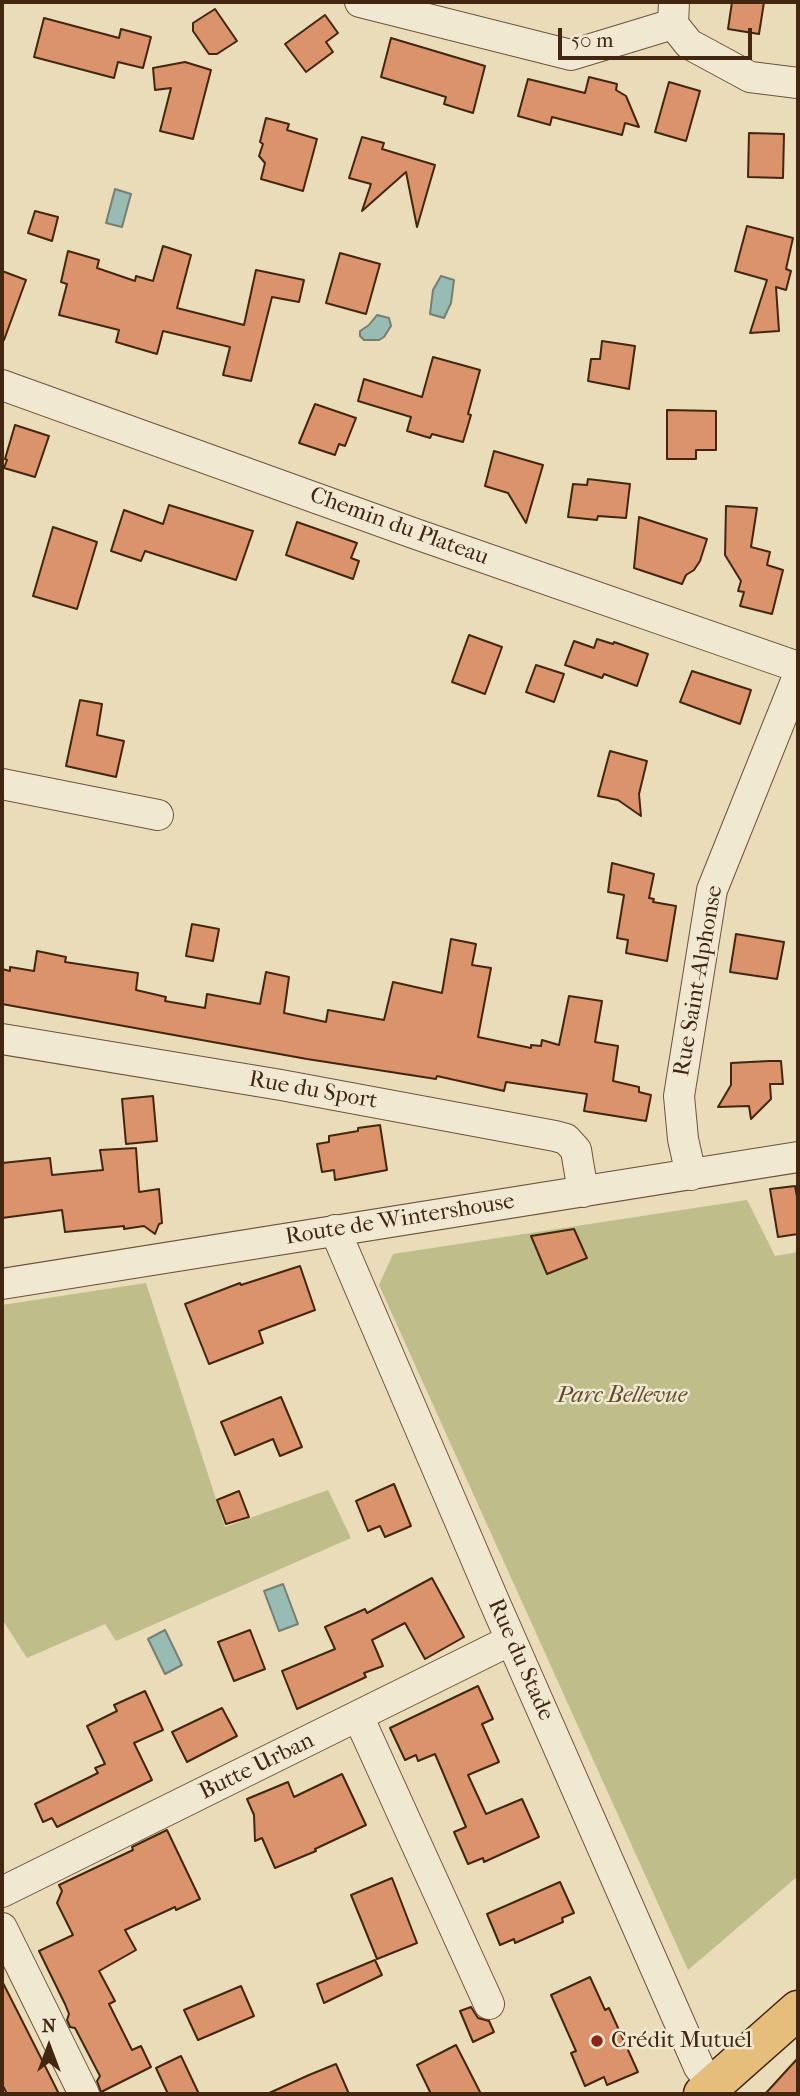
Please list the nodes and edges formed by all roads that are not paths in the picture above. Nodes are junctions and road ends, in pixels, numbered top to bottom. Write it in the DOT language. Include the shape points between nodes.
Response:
graph roads {
  1 [pos="360,2"];
  2 [pos="673,13"];
  3 [pos="798,83"];
  4 [pos="2,385"];
  5 [pos="798,667"];
  6 [pos="798,676"];
  7 [pos="2,784"];
  8 [pos="158,815"];
  9 [pos="2,1039"];
  10 [pos="798,1157"];
  11 [pos="691,1175"];
  12 [pos="583,1192"];
  13 [pos="335,1230"];
  14 [pos="2,1284"];
  15 [pos="511,1640"];
  16 [pos="358,1716"];
  17 [pos="2,1892"];
  18 [pos="2,1928"];
  19 [pos="489,2004"];
  20 [pos="798,2010"];
  21 [pos="709,2090"];
  22 [pos="84,2094"];
  1 -- 2 [label="street" via="570,55"];
  2 -- 3 [label="street" via="689,44 750,77"];
  4 -- 5 [label="street, Chemin du Plateau"];
  6 -- 11 [label="street, Rue Saint-Alphonse" via="712,890 679,1096"];
  7 -- 8 [label="street"];
  9 -- 12 [label="street, Rue du Sport" via="555,1136 566,1139 576,1150"];
  10 -- 11 [label="street, Route de Wintershouse"];
  11 -- 12 [label="street, Route de Wintershouse"];
  12 -- 13 [label="street, Route de Wintershouse"];
  13 -- 14 [label="street, Route de Wintershouse"];
  13 -- 15 [label="street, Rue du Stade"];
  15 -- 16 [label="street, Butte Urban"];
  15 -- 21 [label="street, Rue du Stade"];
  16 -- 17 [label="street, Butte Urban"];
  16 -- 19 [label="street"];
  18 -- 22 [label="street"];
  20 -- 21 [label="main road"];
}
